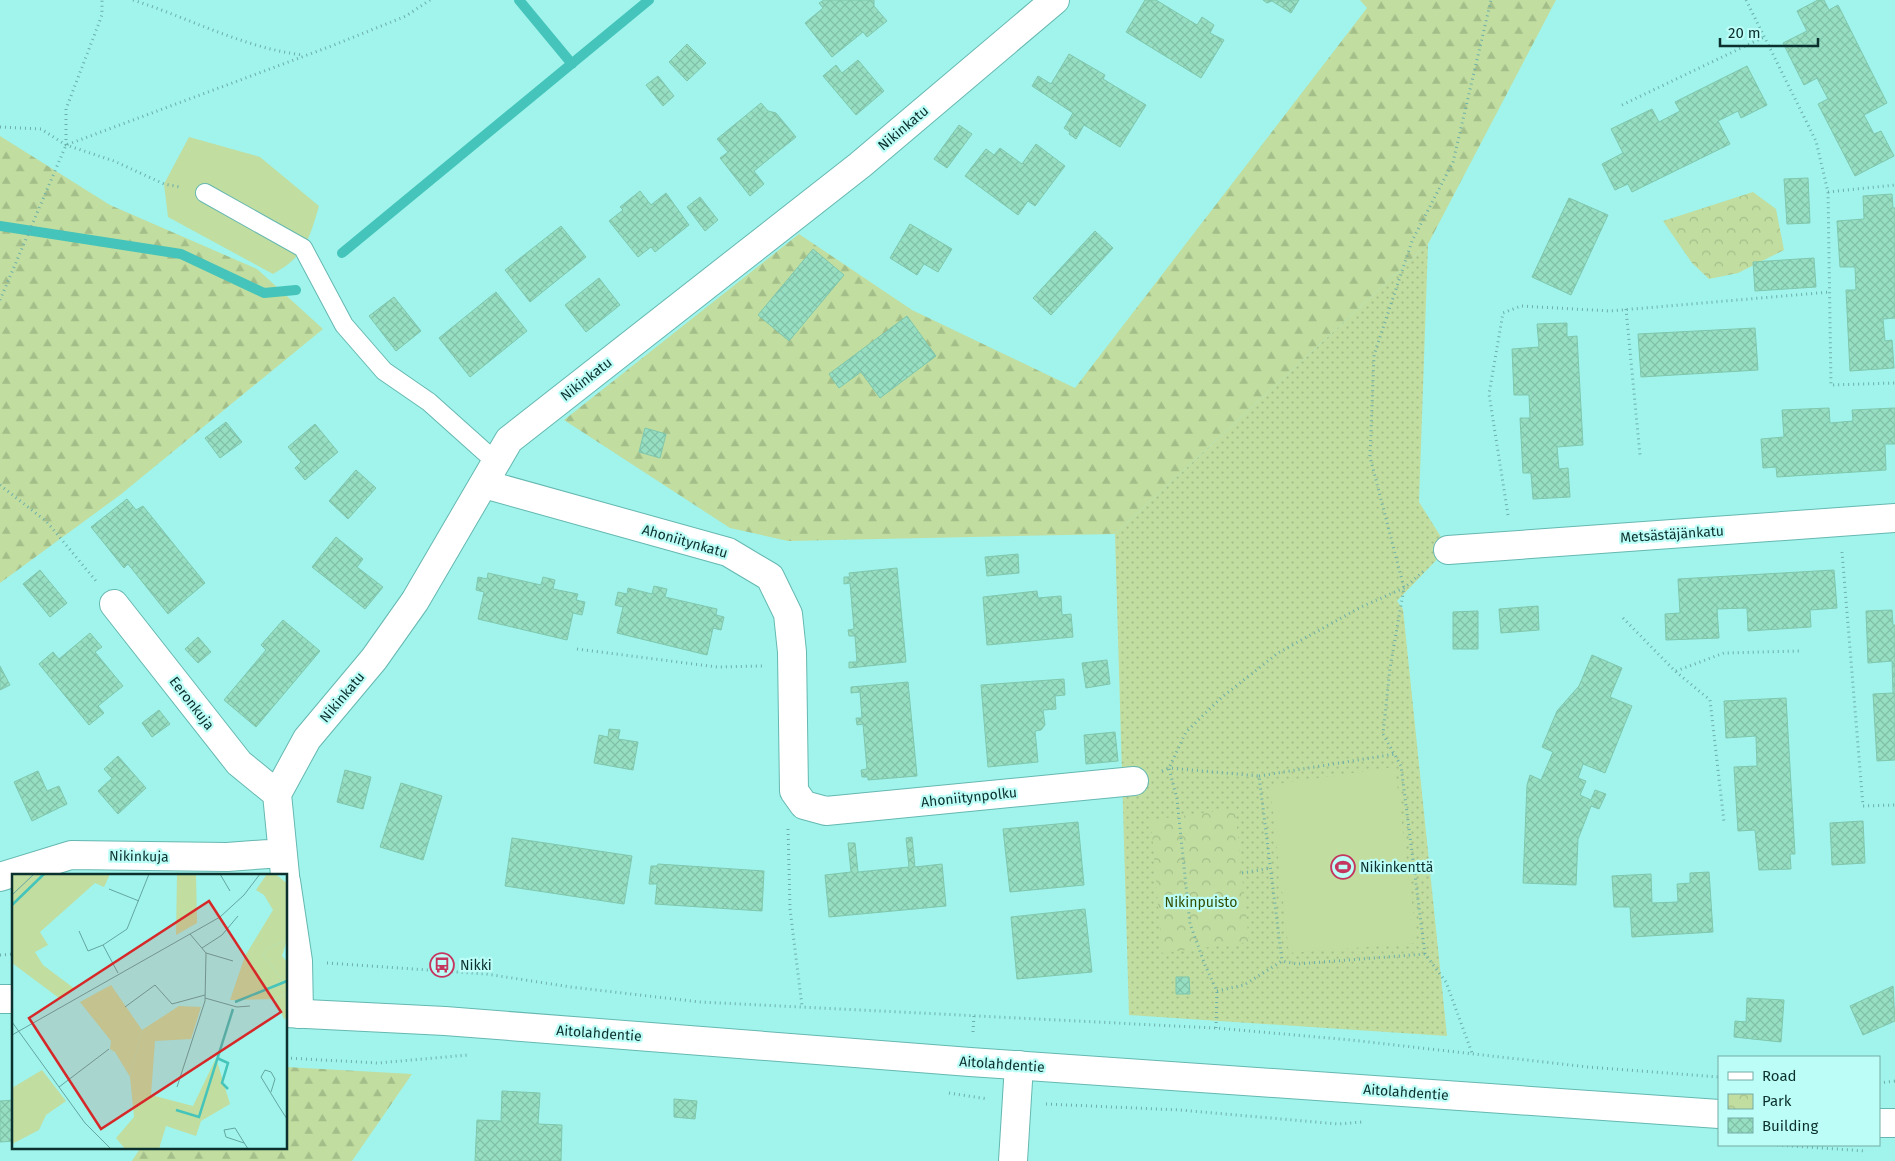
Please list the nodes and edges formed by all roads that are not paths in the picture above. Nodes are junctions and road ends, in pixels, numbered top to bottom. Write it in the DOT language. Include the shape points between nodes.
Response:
graph roads {
  1 [pos="1055,0"];
  2 [pos="205,193"];
  3 [pos="490,474"];
  4 [pos="1895,518"];
  5 [pos="1448,550"];
  6 [pos="114,604"];
  7 [pos="1134,781"];
  8 [pos="277,794"];
  9 [pos="804,805"];
  10 [pos="284,864"];
  11 [pos="0,877"];
  12 [pos="288,894"];
  13 [pos="293,1014"];
  14 [pos="1019,1065"];
  15 [pos="1718,1114"];
  16 [pos="1880,1123"];
  17 [pos="1895,1124"];
  18 [pos="1013,1161"];
  1 -- 3 [label="street, Nikinkatu" via="860,165 509,440"];
  2 -- 3 [label="lane" via="303,248 344,325 384,371 430,402"];
  3 -- 8 [label="street, Nikinkatu" via="415,601 374,659 307,739"];
  3 -- 9 [label="street, Ahoniitynkatu" via="728,552 770,576 788,614 794,791"];
  4 -- 5 [label="street, Metsästäjänkatu"];
  6 -- 8 [label="street, Eeronkuja" via="239,763"];
  7 -- 9 [label="street, Ahoniitynpolku" via="826,811"];
  8 -- 10 [label="street"];
  10 -- 11 [label="street, Nikinkuja" via="227,857 71,855"];
  12 -- 13 [label="street" via="298,961"];
  13 -- 14 [label="street, Aitolahdentie" via="445,1021"];
  14 -- 15 [label="street, Aitolahdentie"];
  14 -- 18 [label="street"];
  16 -- 17 [label="street"];
}
